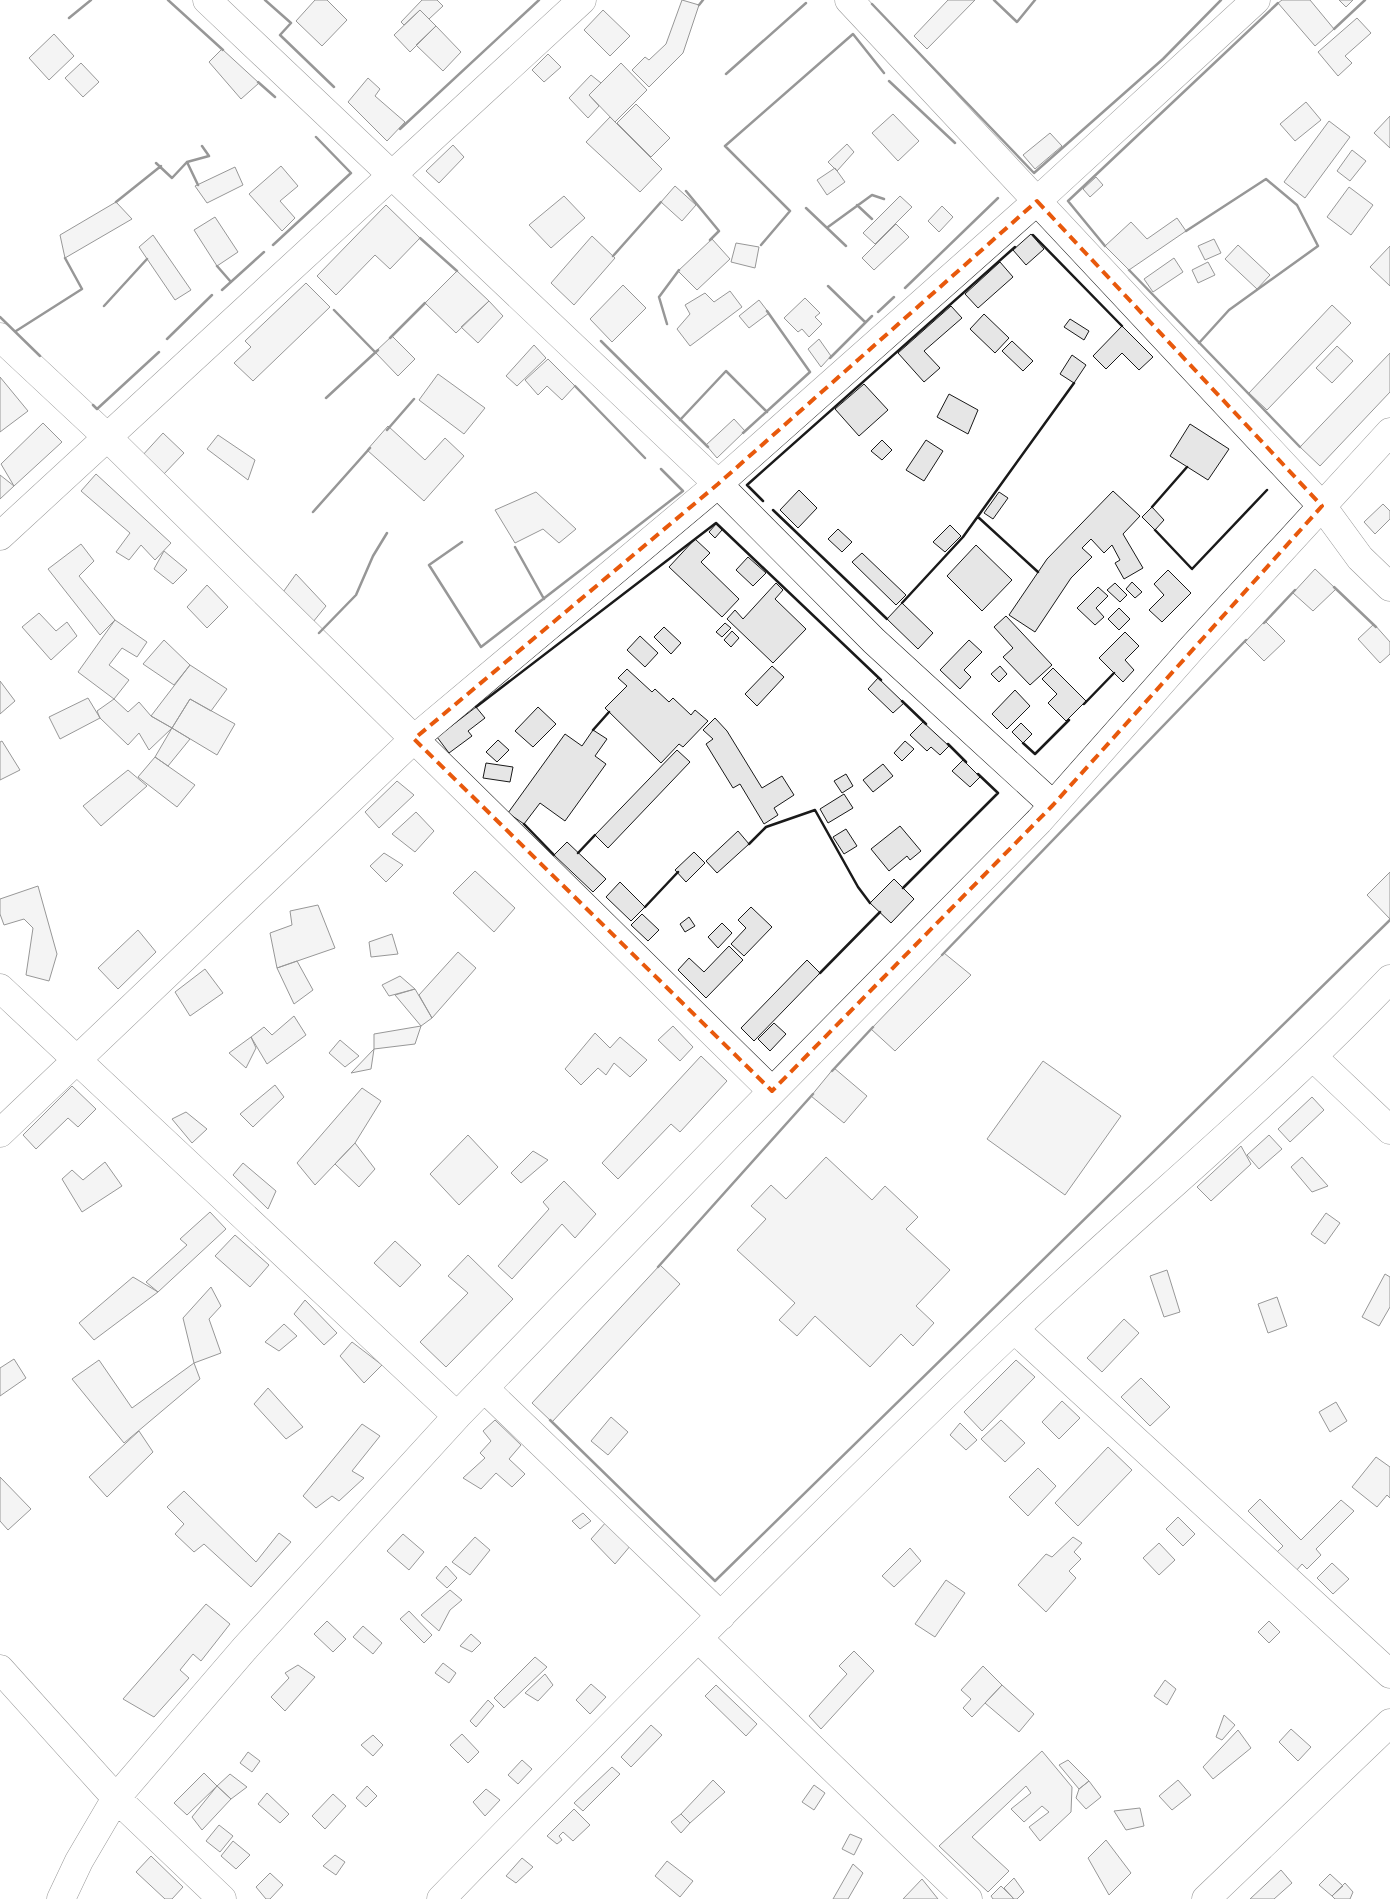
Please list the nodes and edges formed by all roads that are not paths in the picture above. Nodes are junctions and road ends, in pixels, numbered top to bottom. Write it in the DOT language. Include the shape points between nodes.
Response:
graph roads {
  1 [pos="207,0"];
  2 [pos="582,0"];
  3 [pos="849,0"];
  4 [pos="1256,0"];
  5 [pos="392,174"];
  6 [pos="1036,201"];
  7 [pos="0,338"];
  8 [pos="1390,432"];
  9 [pos="106,436"];
  10 [pos="718,484"];
  11 [pos="1322,506"];
  12 [pos="0,536"];
  13 [pos="1390,587"];
  14 [pos="414,739"];
  15 [pos="1053,806"];
  16 [pos="1390,979"];
  17 [pos="0,988"];
  18 [pos="1313,1057"];
  19 [pos="76,1061"];
  20 [pos="772,1091"];
  21 [pos="1390,1130"];
  22 [pos="0,1133"];
  23 [pos="1014,1329"];
  24 [pos="484,1388"];
  25 [pos="456,1416"];
  26 [pos="721,1616"];
  27 [pos="699,1639"];
  28 [pos="0,1669"];
  29 [pos="1390,1674"];
  30 [pos="1390,1723"];
  31 [pos="116,1798"];
  32 [pos="61,1899"];
  33 [pos="222,1899"];
  34 [pos="441,1899"];
  35 [pos="968,1899"];
  36 [pos="1206,1899"];
  1 -- 5 [label="street"];
  2 -- 5 [label="street"];
  3 -- 6 [label="street"];
  4 -- 6 [label="street"];
  5 -- 9 [label="street"];
  5 -- 10 [label="street"];
  6 -- 10 [label="street"];
  6 -- 11 [label="street"];
  7 -- 9 [label="street"];
  8 -- 11 [label="street"];
  9 -- 12 [label="street"];
  9 -- 14 [label="street"];
  10 -- 14 [label="street"];
  10 -- 15 [label="street" via="874,641"];
  11 -- 13 [label="street" via="1360,558"];
  11 -- 15 [label="street"];
  14 -- 19 [label="street"];
  14 -- 20 [label="street"];
  15 -- 20 [label="street"];
  16 -- 18 [label="street"];
  17 -- 19 [label="street"];
  18 -- 21 [label="street"];
  18 -- 23 [label="street"];
  19 -- 22 [label="street"];
  19 -- 25 [label="street"];
  20 -- 24 [label="street"];
  23 -- 26 [label="street"];
  23 -- 29 [label="street"];
  24 -- 25 [label="street"];
  24 -- 26 [label="street"];
  25 -- 31 [label="street" via="246,1646"];
  26 -- 27 [label="street"];
  27 -- 34 [label="street"];
  27 -- 35 [label="street"];
  28 -- 31 [label="street"];
  30 -- 36 [label="street"];
  31 -- 32 [label="street"];
  31 -- 33 [label="street"];
}
